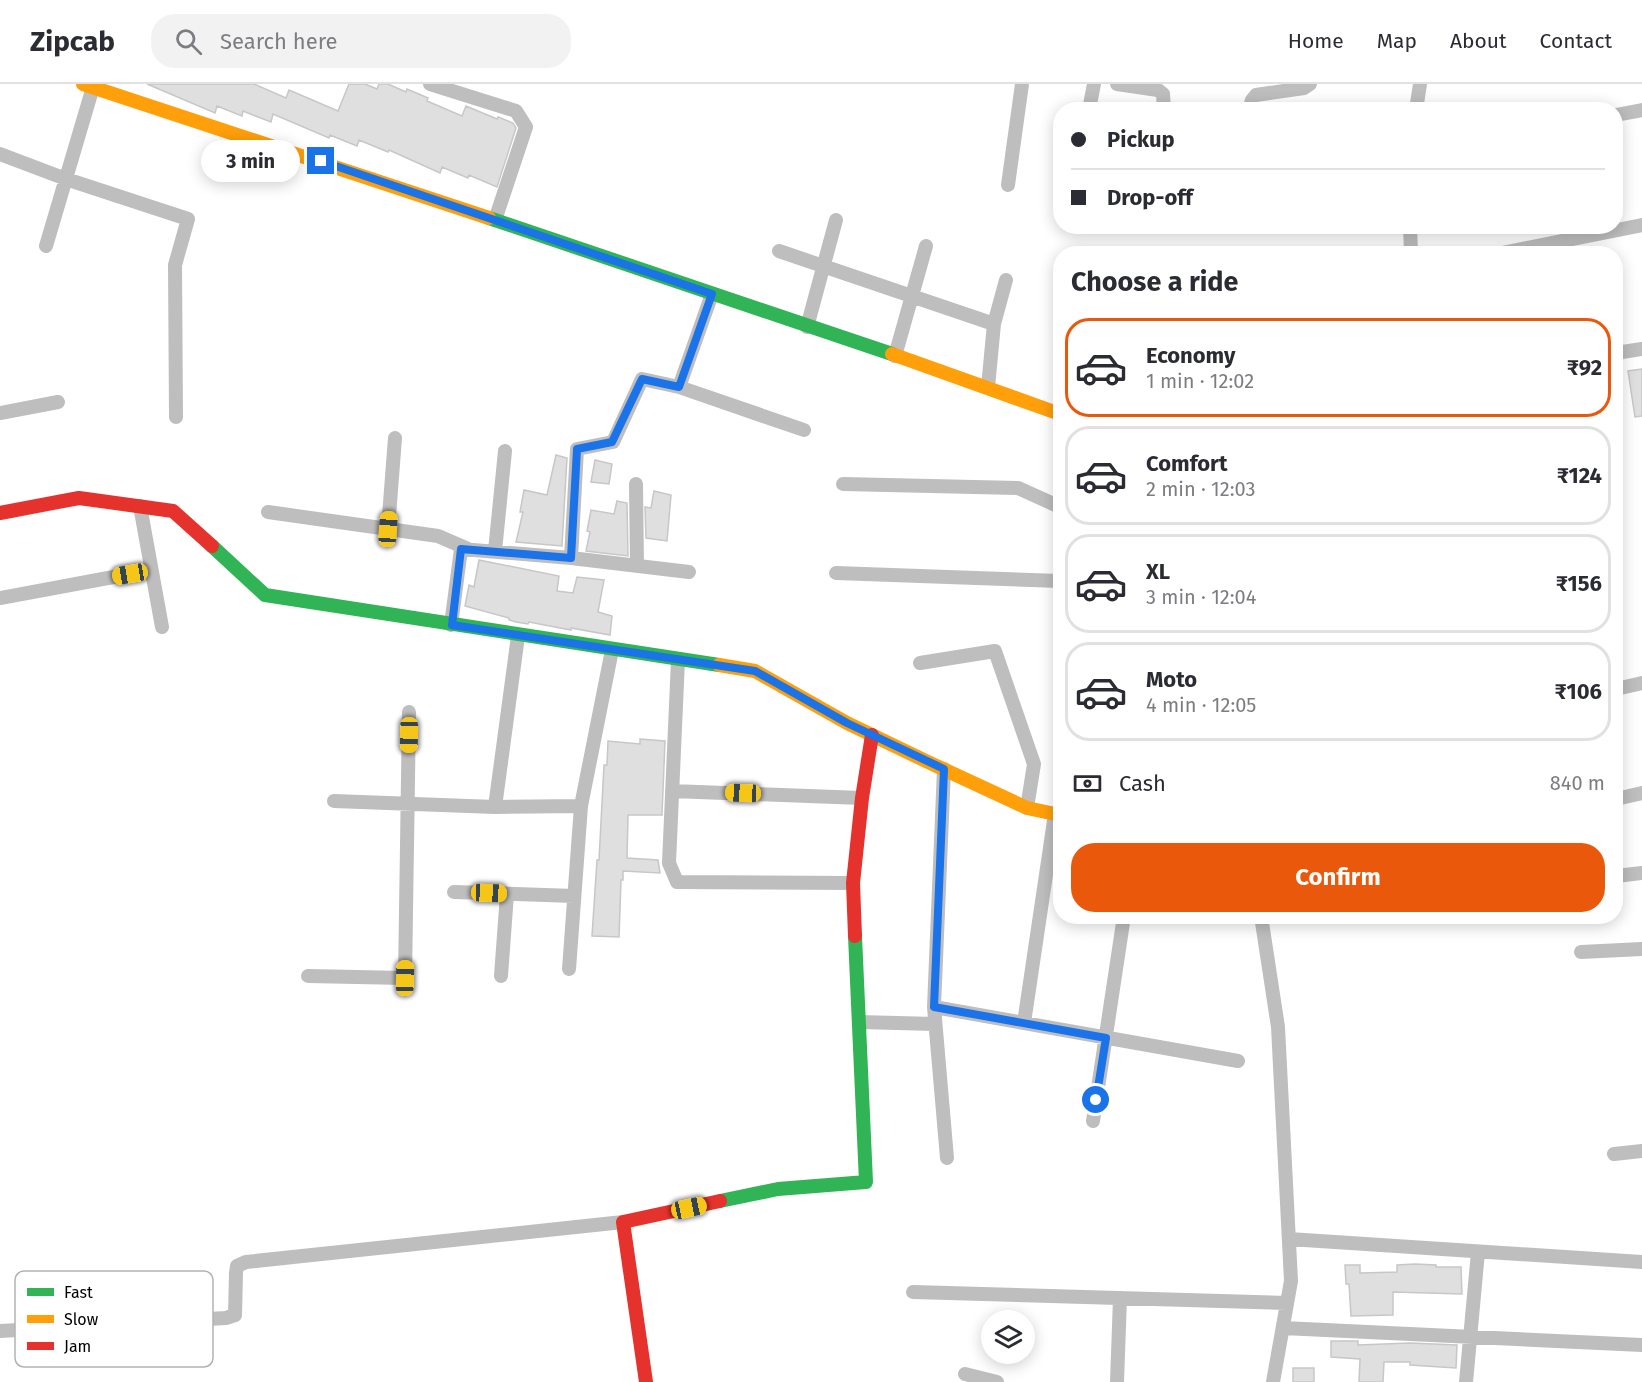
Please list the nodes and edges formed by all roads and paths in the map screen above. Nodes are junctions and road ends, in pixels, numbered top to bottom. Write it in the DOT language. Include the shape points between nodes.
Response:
graph roads {
  1 [pos="430,84"];
  2 [pos="1022,84"];
  3 [pos="1094,84"];
  4 [pos="1117,84"];
  5 [pos="1310,84"];
  6 [pos="1420,84"];
  7 [pos="88,86"];
  8 [pos="1091,102"];
  9 [pos="1164,102"];
  10 [pos="1252,102"];
  11 [pos="1417,102"];
  12 [pos="1642,110"];
  13 [pos="1623,114"];
  14 [pos="0,154"];
  15 [pos="66,179"];
  16 [pos="1008,185"];
  17 [pos="495,220"];
  18 [pos="836,220"];
  19 [pos="1642,225"];
  20 [pos="1623,229"];
  21 [pos="1597,234"];
  22 [pos="46,246"];
  23 [pos="926,246"];
  24 [pos="1537,246"];
  25 [pos="779,251"];
  26 [pos="823,267"];
  27 [pos="1006,280"];
  28 [pos="712,294"];
  29 [pos="912,297"];
  30 [pos="994,324"];
  31 [pos="807,327"];
  32 [pos="1642,349"];
  33 [pos="1623,352"];
  34 [pos="895,356"];
  35 [pos="679,387"];
  36 [pos="988,387"];
  37 [pos="58,402"];
  38 [pos="1053,411"];
  39 [pos="0,413"];
  40 [pos="176,417"];
  41 [pos="804,430"];
  42 [pos="394,438"];
  43 [pos="505,451"];
  44 [pos="636,484"];
  45 [pos="843,484"];
  46 [pos="1053,504"];
  47 [pos="140,507"];
  48 [pos="268,512"];
  49 [pos="0,513"];
  50 [pos="388,529"];
  51 [pos="468,549"];
  52 [pos="495,551"];
  53 [pos="571,558"];
  54 [pos="637,566"];
  55 [pos="151,570"];
  56 [pos="689,572"];
  57 [pos="836,573"];
  58 [pos="1053,581"];
  59 [pos="0,598"];
  60 [pos="452,625"];
  61 [pos="162,627"];
  62 [pos="518,636"];
  63 [pos="612,650"];
  64 [pos="678,660"];
  65 [pos="920,663"];
  66 [pos="1642,683"];
  67 [pos="1623,687"];
  68 [pos="409,712"];
  69 [pos="872,735"];
  70 [pos="944,769"];
  71 [pos="672,790"];
  72 [pos="1642,794"];
  73 [pos="862,798"];
  74 [pos="1623,798"];
  75 [pos="334,801"];
  76 [pos="407,804"];
  77 [pos="495,807"];
  78 [pos="581,807"];
  79 [pos="1027,808"];
  80 [pos="1053,813"];
  81 [pos="1053,845"];
  82 [pos="1642,873"];
  83 [pos="1623,875"];
  84 [pos="853,883"];
  85 [pos="454,892"];
  86 [pos="507,894"];
  87 [pos="574,896"];
  88 [pos="1123,924"];
  89 [pos="1262,924"];
  90 [pos="1642,949"];
  91 [pos="1581,952"];
  92 [pos="568,969"];
  93 [pos="308,976"];
  94 [pos="501,976"];
  95 [pos="934,1007"];
  96 [pos="859,1022"];
  97 [pos="1024,1023"];
  98 [pos="935,1024"];
  99 [pos="1106,1038"];
  100 [pos="1238,1061"];
  101 [pos="1093,1121"];
  102 [pos="1642,1151"];
  103 [pos="1614,1154"];
  104 [pos="947,1158"];
  105 [pos="623,1222"];
  106 [pos="1289,1239"];
  107 [pos="1478,1252"];
  108 [pos="1642,1262"];
  109 [pos="913,1292"];
  110 [pos="1120,1298"];
  111 [pos="1287,1303"];
  112 [pos="213,1319"];
  113 [pos="1283,1328"];
  114 [pos="15,1330"];
  115 [pos="0,1331"];
  116 [pos="1469,1337"];
  117 [pos="1642,1345"];
  118 [pos="965,1374"];
  119 [pos="646,1382"];
  120 [pos="997,1382"];
  121 [pos="1117,1382"];
  122 [pos="1272,1382"];
  123 [pos="1466,1382"];
  1 -- 17 [label="street" via="516,111 526,127"];
  2 -- 16 [label="street"];
  3 -- 8 [label="street"];
  4 -- 9 [label="street" via="1158,90"];
  5 -- 10 [label="street" via="1256,95"];
  6 -- 11 [label="street"];
  7 -- 15 [label="street"];
  7 -- 17 [label="street"];
  12 -- 13 [label="street"];
  14 -- 15 [label="street"];
  15 -- 22 [label="street"];
  15 -- 40 [label="street" via="188,219 175,265"];
  17 -- 28 [label="street"];
  18 -- 26 [label="street"];
  19 -- 20 [label="street"];
  21 -- 24 [label="street"];
  23 -- 29 [label="street"];
  25 -- 26 [label="street"];
  26 -- 29 [label="street"];
  26 -- 31 [label="street"];
  27 -- 30 [label="street"];
  28 -- 31 [label="street"];
  28 -- 35 [label="street"];
  29 -- 30 [label="street"];
  29 -- 34 [label="street"];
  30 -- 36 [label="street"];
  31 -- 34 [label="street"];
  32 -- 33 [label="street"];
  34 -- 36 [label="street"];
  35 -- 41 [label="street"];
  35 -- 53 [label="street" via="642,379 612,442 577,449"];
  36 -- 38 [label="street"];
  37 -- 39 [label="street"];
  42 -- 50 [label="street"];
  43 -- 52 [label="street"];
  44 -- 54 [label="street"];
  45 -- 46 [label="street" via="1017,488"];
  47 -- 49 [label="street" via="78,498"];
  47 -- 55 [label="street"];
  47 -- 60 [label="street" via="173,511 265,595"];
  48 -- 50 [label="street"];
  50 -- 51 [label="street" via="438,536"];
  51 -- 52 [label="street"];
  51 -- 60 [label="street" via="461,549"];
  52 -- 53 [label="street"];
  53 -- 54 [label="street"];
  54 -- 56 [label="street"];
  55 -- 59 [label="street"];
  55 -- 61 [label="street"];
  57 -- 58 [label="street"];
  60 -- 62 [label="street"];
  62 -- 63 [label="street"];
  62 -- 77 [label="street"];
  63 -- 64 [label="street"];
  63 -- 78 [label="street"];
  64 -- 69 [label="street" via="755,671"];
  64 -- 71 [label="street"];
  65 -- 79 [label="street" via="996,651 1034,764"];
  66 -- 67 [label="street"];
  68 -- 76 [label="street"];
  69 -- 70 [label="street"];
  69 -- 73 [label="street"];
  70 -- 79 [label="street"];
  70 -- 95 [label="street"];
  71 -- 73 [label="street"];
  71 -- 84 [label="street" via="669,863 677,882"];
  72 -- 74 [label="street"];
  73 -- 84 [label="street"];
  75 -- 76 [label="street"];
  76 -- 77 [label="street"];
  76 -- 93 [label="street" via="405,978"];
  77 -- 78 [label="street"];
  78 -- 87 [label="street"];
  79 -- 80 [label="street"];
  81 -- 97 [label="street"];
  82 -- 83 [label="street"];
  84 -- 96 [label="street"];
  85 -- 86 [label="street"];
  86 -- 87 [label="street"];
  86 -- 94 [label="street"];
  87 -- 92 [label="street"];
  88 -- 99 [label="street"];
  89 -- 106 [label="street" via="1278,1027"];
  90 -- 91 [label="street"];
  95 -- 97 [label="street"];
  95 -- 98 [label="street"];
  96 -- 98 [label="street"];
  96 -- 105 [label="street" via="866,1182 778,1189"];
  97 -- 99 [label="street"];
  98 -- 104 [label="street"];
  99 -- 100 [label="street"];
  99 -- 101 [label="street"];
  102 -- 103 [label="street"];
  105 -- 112 [label="street" via="246,1262 237,1266 235,1315"];
  105 -- 119 [label="street"];
  106 -- 107 [label="street"];
  106 -- 111 [label="street" via="1291,1281"];
  107 -- 108 [label="street"];
  107 -- 116 [label="street"];
  109 -- 110 [label="street"];
  110 -- 111 [label="street"];
  110 -- 121 [label="street"];
  111 -- 113 [label="street"];
  113 -- 116 [label="street"];
  113 -- 122 [label="street"];
  114 -- 115 [label="street"];
  116 -- 117 [label="street"];
  116 -- 123 [label="street"];
  118 -- 120 [label="street"];
}
